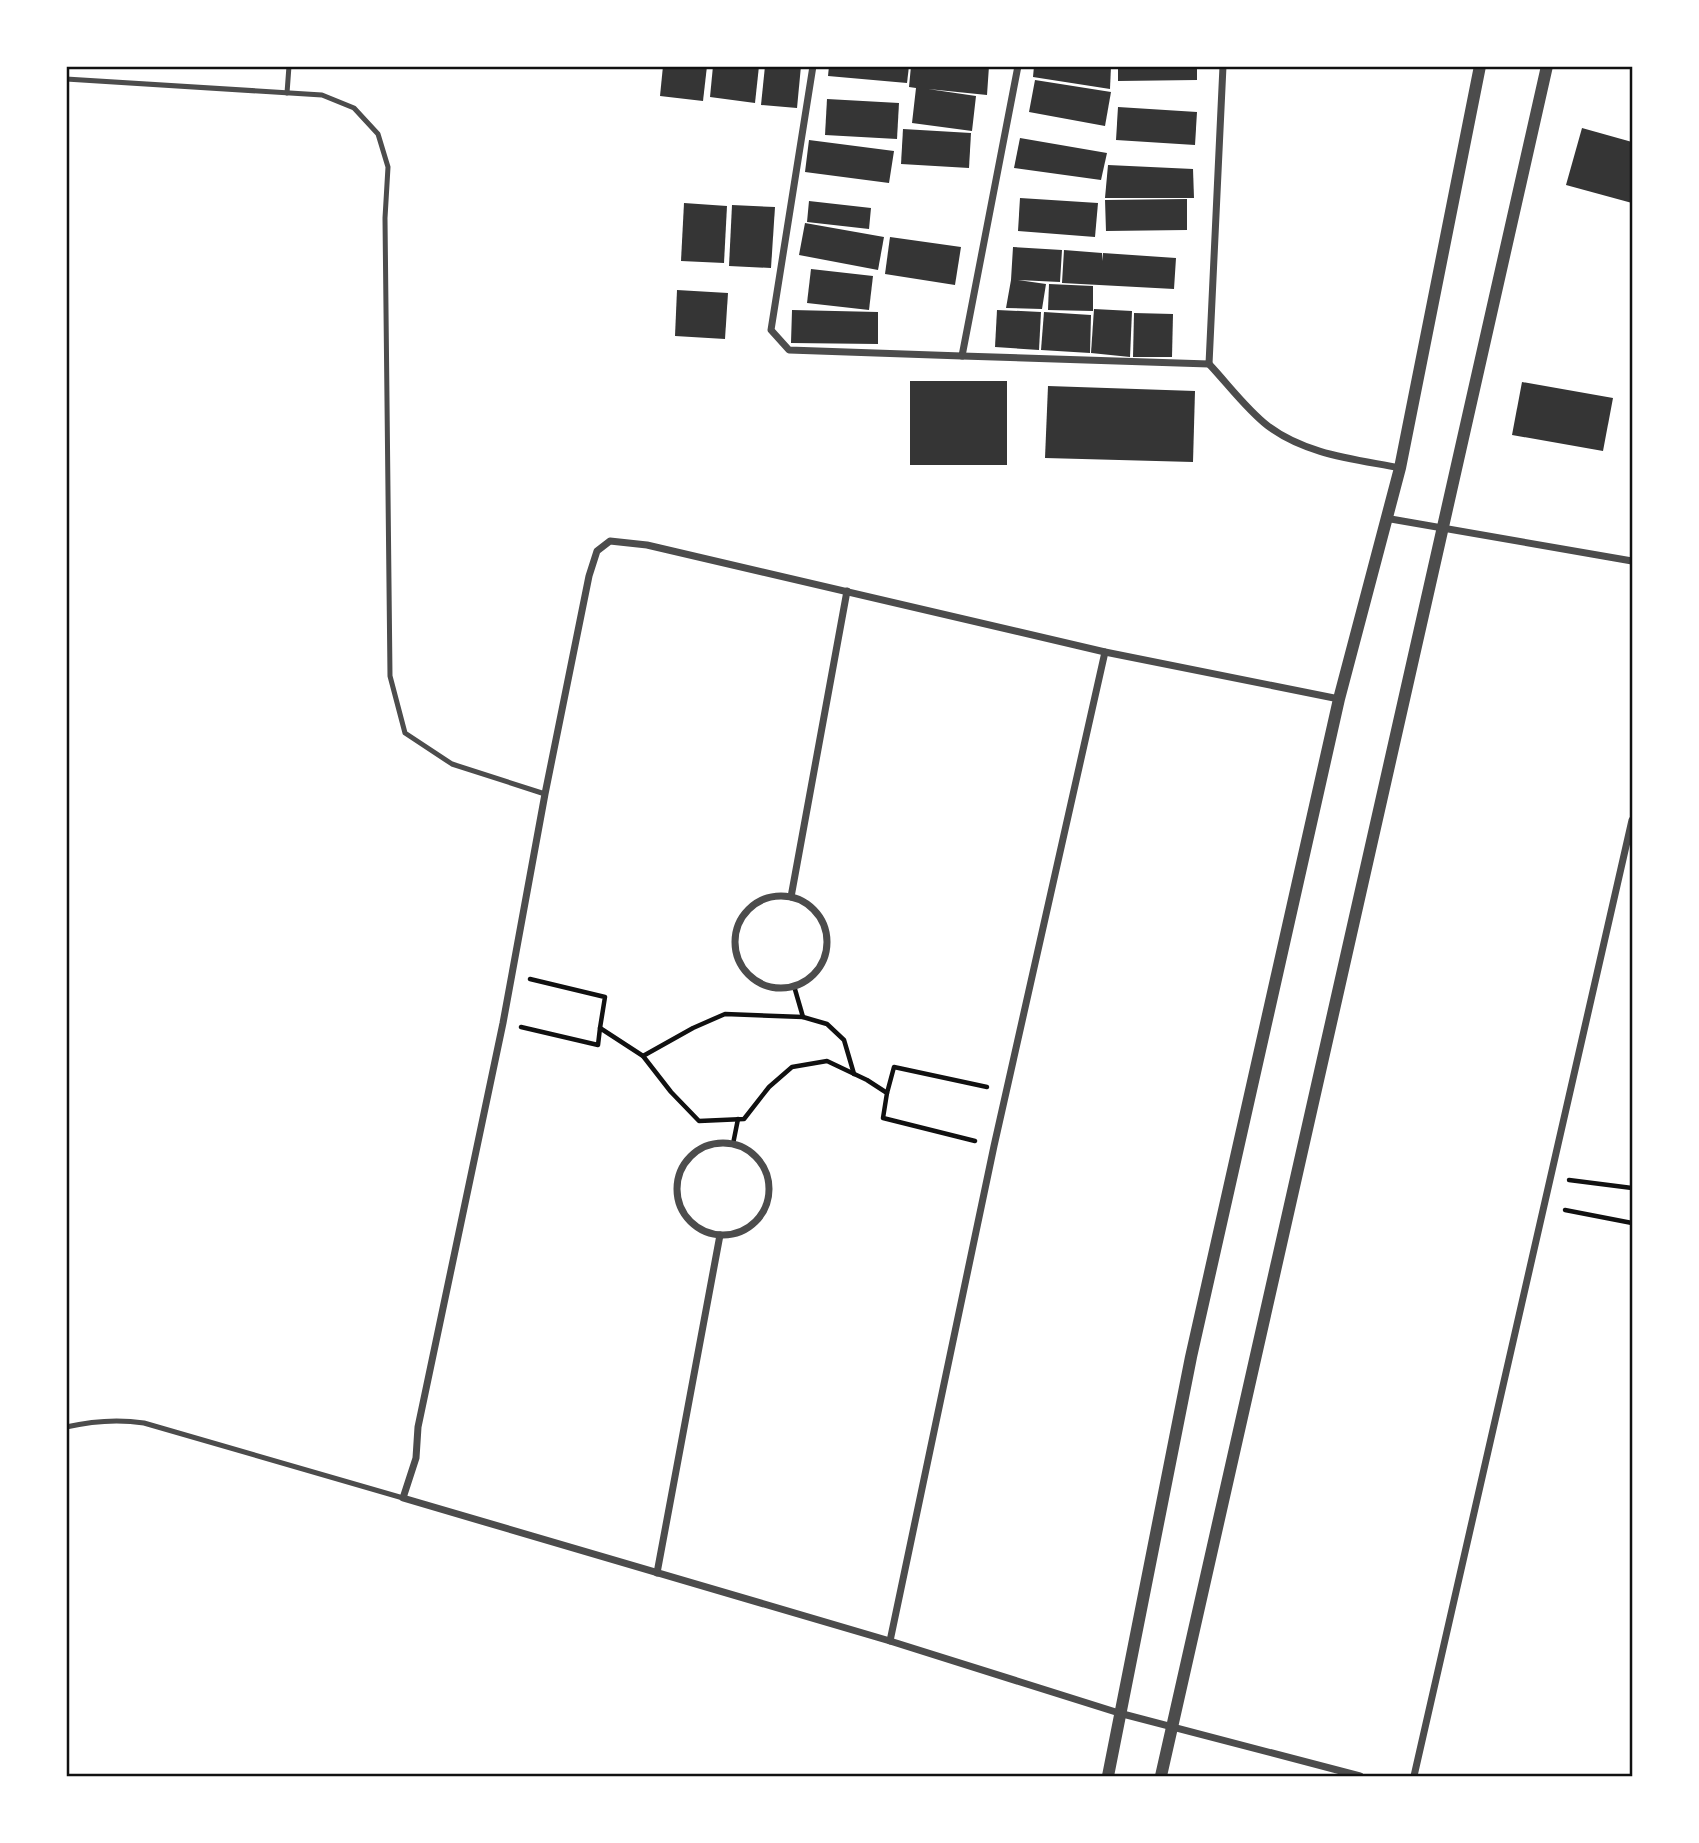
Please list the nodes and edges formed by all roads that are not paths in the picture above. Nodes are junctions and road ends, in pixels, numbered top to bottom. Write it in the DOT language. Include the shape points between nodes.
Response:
graph roads {
  1 [pos="289,66"];
  2 [pos="813,66"];
  3 [pos="1018,66"];
  4 [pos="1223,66"];
  5 [pos="1480,66"];
  6 [pos="1547,66"];
  7 [pos="66,79"];
  8 [pos="287,93"];
  9 [pos="962,356"];
  10 [pos="1209,364"];
  11 [pos="1400,468"];
  12 [pos="1385,518"];
  13 [pos="1444,528"];
  14 [pos="1633,561"];
  15 [pos="847,591"];
  16 [pos="1105,652"];
  17 [pos="1339,699"];
  18 [pos="545,794"];
  19 [pos="1633,820"];
  20 [pos="791,897"];
  21 [pos="720,1235"];
  22 [pos="66,1427"];
  23 [pos="403,1498"];
  24 [pos="657,1573"];
  25 [pos="890,1641"];
  26 [pos="1119,1713"];
  27 [pos="1172,1726"];
  28 [pos="1108,1776"];
  29 [pos="1161,1776"];
  30 [pos="1360,1776"];
  31 [pos="1414,1776"];
  1 -- 8 [label="lane"];
  2 -- 9 [label="street" via="771,330 789,350"];
  3 -- 9 [label="street"];
  4 -- 10 [label="street"];
  5 -- 11 [label="street"];
  6 -- 13 [label="street"];
  7 -- 8 [label="lane"];
  8 -- 18 [label="lane" via="322,95 354,108 378,134 388,167 390,676 405,733 452,764"];
  9 -- 10 [label="street"];
  10 -- 11 [label="street" via="1268,425 1300,445"];
  11 -- 12 [label="street"];
  12 -- 13 [label="street"];
  12 -- 17 [label="street"];
  13 -- 14 [label="street"];
  13 -- 27 [label="street"];
  15 -- 16 [label="street"];
  15 -- 18 [label="street" via="647,545 610,541 597,551 589,576"];
  15 -- 20 [label="street"];
  16 -- 17 [label="street"];
  16 -- 25 [label="street"];
  17 -- 26 [label="street" via="1191,1357"];
  18 -- 23 [label="street" via="503,1023 418,1427 416,1458"];
  19 -- 31 [label="street"];
  20 -- 20 [label="street" via="769,897 749,908 735,934 741,964 750,976 778,988 807,979 825,954 827,940 817,912"];
  21 -- 21 [label="street" via="692,1224 677,1198 682,1167 691,1155 718,1143 733,1144 752,1155 766,1172 769,1187 767,1202 750,1227"];
  21 -- 24 [label="street"];
  22 -- 23 [label="lane" via="87,1422 144,1423"];
  23 -- 24 [label="street"];
  24 -- 25 [label="street"];
  25 -- 26 [label="street"];
  26 -- 27 [label="street"];
  26 -- 28 [label="street"];
  27 -- 29 [label="street"];
  27 -- 30 [label="street"];
}
